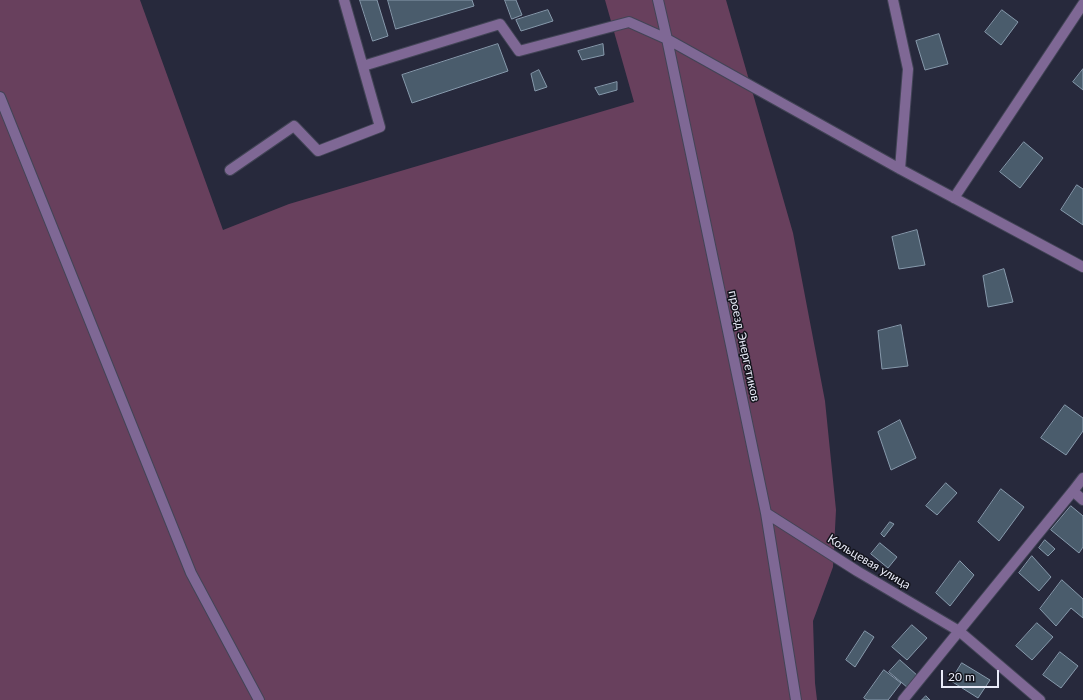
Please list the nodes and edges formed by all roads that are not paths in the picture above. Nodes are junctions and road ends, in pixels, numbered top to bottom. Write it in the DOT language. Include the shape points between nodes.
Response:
graph roads {
  1 [pos="344,0"];
  2 [pos="658,0"];
  3 [pos="893,0"];
  4 [pos="1083,4"];
  5 [pos="667,40"];
  6 [pos="363,66"];
  7 [pos="0,97"];
  8 [pos="900,169"];
  9 [pos="230,170"];
  10 [pos="954,198"];
  11 [pos="1083,267"];
  12 [pos="1083,478"];
  13 [pos="1073,491"];
  14 [pos="1083,500"];
  15 [pos="766,513"];
  16 [pos="959,631"];
  17 [pos="259,700"];
  18 [pos="796,700"];
  19 [pos="902,700"];
  20 [pos="1040,700"];
  1 -- 6 [label="street"];
  2 -- 5 [label="street, проезд Энергетиков"];
  3 -- 8 [label="street" via="908,69"];
  4 -- 10 [label="street"];
  5 -- 6 [label="street" via="629,22 519,51 500,24"];
  5 -- 8 [label="street"];
  5 -- 15 [label="street, проезд Энергетиков"];
  6 -- 9 [label="street" via="380,127 318,151 294,126"];
  7 -- 17 [label="street" via="191,573"];
  8 -- 10 [label="street"];
  10 -- 11 [label="street"];
  12 -- 13 [label="street"];
  13 -- 14 [label="street"];
  13 -- 16 [label="street"];
  15 -- 16 [label="street, Кольцевая улица" via="857,571"];
  15 -- 18 [label="street, проезд Энергетиков"];
  16 -- 19 [label="street"];
  16 -- 20 [label="street, Кольцевая улица"];
}
